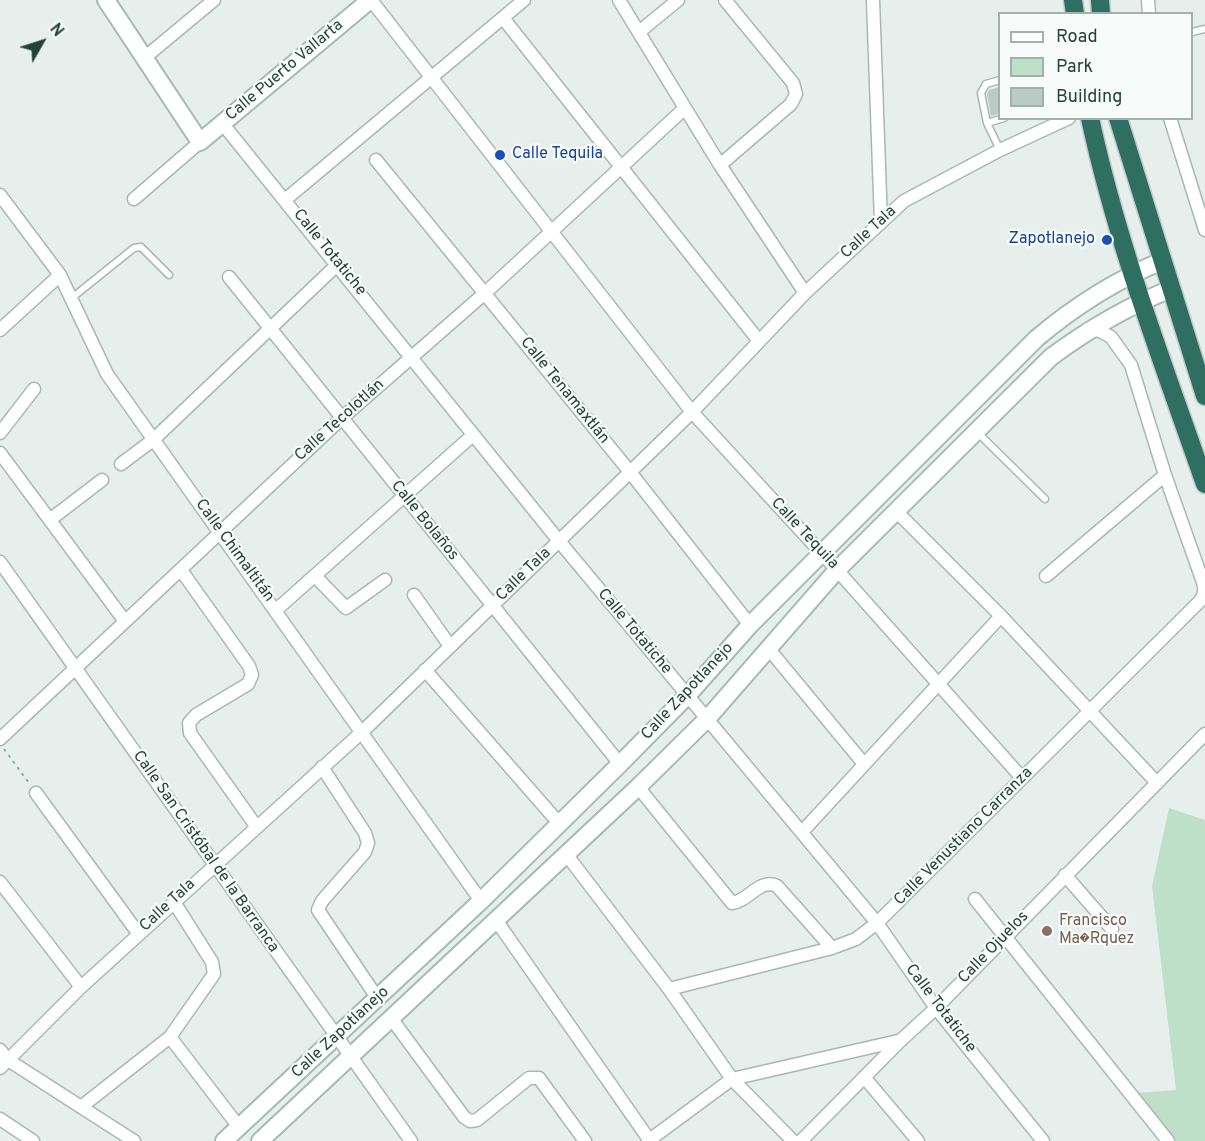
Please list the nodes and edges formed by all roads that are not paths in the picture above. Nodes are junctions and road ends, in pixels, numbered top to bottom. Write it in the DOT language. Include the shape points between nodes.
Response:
graph roads {
  1 [pos="106,0"];
  2 [pos="214,0"];
  3 [pos="370,0"];
  4 [pos="524,0"];
  5 [pos="619,0"];
  6 [pos="678,0"];
  7 [pos="725,0"];
  8 [pos="873,0"];
  9 [pos="503,18"];
  10 [pos="639,33"];
  11 [pos="143,59"];
  12 [pos="431,78"];
  13 [pos="998,80"];
  14 [pos="685,108"];
  15 [pos="998,120"];
  16 [pos="1062,120"];
  17 [pos="1090,120"];
  18 [pos="1119,120"];
  19 [pos="1171,120"];
  20 [pos="222,123"];
  21 [pos="987,123"];
  22 [pos="200,142"];
  23 [pos="1000,150"];
  24 [pos="376,160"];
  25 [pos="720,165"];
  26 [pos="622,168"];
  27 [pos="0,195"];
  28 [pos="134,199"];
  29 [pos="286,200"];
  30 [pos="881,223"];
  31 [pos="1205,230"];
  32 [pos="551,233"];
  33 [pos="1162,261"];
  34 [pos="338,264"];
  35 [pos="1131,274"];
  36 [pos="60,275"];
  37 [pos="169,275"];
  38 [pos="229,277"];
  39 [pos="1171,289"];
  40 [pos="485,293"];
  41 [pos="805,293"];
  42 [pos="73,297"];
  43 [pos="1140,301"];
  44 [pos="271,329"];
  45 [pos="1088,329"];
  46 [pos="0,330"];
  47 [pos="759,341"];
  48 [pos="411,356"];
  49 [pos="34,389"];
  50 [pos="1205,396"];
  51 [pos="692,412"];
  52 [pos="342,418"];
  53 [pos="976,431"];
  54 [pos="0,432"];
  55 [pos="473,435"];
  56 [pos="153,440"];
  57 [pos="0,453"];
  58 [pos="121,464"];
  59 [pos="630,472"];
  60 [pos="1165,475"];
  61 [pos="102,480"];
  62 [pos="1205,484"];
  63 [pos="404,495"];
  64 [pos="1045,499"];
  65 [pos="896,511"];
  66 [pos="51,519"];
  67 [pos="220,532"];
  68 [pos="559,541"];
  69 [pos="821,554"];
  70 [pos="0,562"];
  71 [pos="181,570"];
  72 [pos="837,570"];
  73 [pos="315,576"];
  74 [pos="1046,576"];
  75 [pos="385,580"];
  76 [pos="1204,594"];
  77 [pos="414,595"];
  78 [pos="493,605"];
  79 [pos="276,610"];
  80 [pos="1001,616"];
  81 [pos="124,620"];
  82 [pos="750,626"];
  83 [pos="450,646"];
  84 [pos="768,648"];
  85 [pos="75,668"];
  86 [pos="425,670"];
  87 [pos="938,684"];
  88 [pos="687,696"];
  89 [pos="1090,710"];
  90 [pos="707,719"];
  91 [pos="363,731"];
  92 [pos="1205,734"];
  93 [pos="0,741"];
  94 [pos="620,764"];
  95 [pos="864,764"];
  96 [pos="322,767"];
  97 [pos="1022,778"];
  98 [pos="1157,783"];
  99 [pos="638,787"];
  100 [pos="36,793"];
  101 [pos="558,822"];
  102 [pos="256,825"];
  103 [pos="801,832"];
  104 [pos="566,854"];
  105 [pos="214,864"];
  106 [pos="1065,875"];
  107 [pos="0,882"];
  108 [pos="975,899"];
  109 [pos="481,901"];
  110 [pos="174,902"];
  111 [pos="496,920"];
  112 [pos="877,923"];
  113 [pos="1112,929"];
  114 [pos="138,933"];
  115 [pos="1004,936"];
  116 [pos="831,948"];
  117 [pos="81,987"];
  118 [pos="669,989"];
  119 [pos="378,999"];
  120 [pos="936,1008"];
  121 [pos="392,1018"];
  122 [pos="170,1037"];
  123 [pos="336,1038"];
  124 [pos="900,1041"];
  125 [pos="0,1050"];
  126 [pos="351,1056"];
  127 [pos="4,1064"];
  128 [pos="864,1077"];
  129 [pos="732,1079"];
  130 [pos="81,1107"];
  131 [pos="0,1119"];
  132 [pos="239,1128"];
  133 [pos="33,1141"];
  134 [pos="134,1141"];
  135 [pos="224,1141"];
  136 [pos="260,1141"];
  137 [pos="411,1141"];
  138 [pos="585,1141"];
  139 [pos="649,1141"];
  140 [pos="793,1141"];
  141 [pos="801,1141"];
  142 [pos="918,1141"];
  143 [pos="1043,1141"];
  144 [pos="1168,1141"];
  1 -- 11 [label="street"];
  2 -- 11 [label="street"];
  3 -- 12 [label="street, Calle Tequila"];
  3 -- 20 [label="street, Calle Puerto Vallarta"];
  4 -- 9 [label="street"];
  5 -- 10 [label="street"];
  6 -- 10 [label="street"];
  7 -- 25 [label="street" via="793,83 796,94 791,104"];
  8 -- 30 [label="street"];
  9 -- 12 [label="street"];
  9 -- 26 [label="street"];
  10 -- 14 [label="street"];
  11 -- 22 [label="street"];
  12 -- 29 [label="street"];
  12 -- 32 [label="street, Calle Tequila"];
  13 -- 21 [label="lane" via="982,88"];
  14 -- 25 [label="street"];
  14 -- 26 [label="street, Calle Tecolotlán"];
  15 -- 21 [label="lane"];
  16 -- 23 [label="street, Calle Tala"];
  17 -- 35 [label="highway" via="1108,200"];
  18 -- 33 [label="highway"];
  19 -- 31 [label="street"];
  20 -- 22 [label="street, Calle Puerto Vallarta"];
  20 -- 29 [label="street, Calle Totatiche"];
  21 -- 23 [label="lane"];
  22 -- 28 [label="street"];
  23 -- 30 [label="street, Calle Tala" via="918,191"];
  24 -- 40 [label="street, Calle Tenamaxtlán"];
  25 -- 41 [label="street"];
  26 -- 32 [label="street, Calle Tecolotlán"];
  26 -- 47 [label="street"];
  27 -- 36 [label="street, Calle Chimaltitán"];
  29 -- 34 [label="street, Calle Totatiche"];
  30 -- 41 [label="street, Calle Tala"];
  32 -- 40 [label="street, Calle Tecolotlán"];
  32 -- 51 [label="street, Calle Tequila"];
  33 -- 35 [label="street, Calle Zapotlanejo"];
  33 -- 39 [label="highway"];
  34 -- 44 [label="street"];
  34 -- 48 [label="street, Calle Totatiche"];
  35 -- 43 [label="highway"];
  35 -- 69 [label="street, Calle Zapotlanejo" via="1063,316 1037,338"];
  36 -- 42 [label="street, Calle Chimaltitán"];
  36 -- 46 [label="street"];
  37 -- 42 [label="lane" via="141,247 134,248"];
  38 -- 44 [label="street, Calle Bolaños"];
  39 -- 43 [label="street, Calle Zapotlanejo"];
  39 -- 50 [label="highway"];
  40 -- 48 [label="street, Calle Tecolotlán"];
  40 -- 59 [label="street, Calle Tenamaxtlán"];
  41 -- 47 [label="street, Calle Tala"];
  42 -- 56 [label="street, Calle Chimaltitán" via="107,374"];
  43 -- 45 [label="street, Calle Zapotlanejo"];
  43 -- 62 [label="highway"];
  44 -- 52 [label="street, Calle Bolaños"];
  44 -- 56 [label="street"];
  45 -- 53 [label="street, Calle Zapotlanejo" via="1051,357"];
  45 -- 60 [label="street" via="1111,337 1131,365"];
  47 -- 51 [label="street, Calle Tala"];
  48 -- 52 [label="street, Calle Tecolotlán"];
  48 -- 55 [label="street, Calle Totatiche"];
  49 -- 54 [label="street"];
  51 -- 59 [label="street, Calle Tala"];
  51 -- 69 [label="street, Calle Tequila"];
  52 -- 63 [label="street, Calle Bolaños"];
  52 -- 67 [label="street, Calle Tecolotlán"];
  53 -- 64 [label="lane"];
  53 -- 65 [label="street, Calle Zapotlanejo"];
  55 -- 63 [label="street"];
  55 -- 68 [label="street, Calle Totatiche"];
  56 -- 58 [label="street"];
  56 -- 67 [label="street, Calle Chimaltitán"];
  57 -- 66 [label="street"];
  59 -- 68 [label="street, Calle Tala"];
  59 -- 82 [label="street, Calle Tenamaxtlán"];
  60 -- 74 [label="street"];
  60 -- 76 [label="street"];
  61 -- 66 [label="street"];
  63 -- 73 [label="street"];
  63 -- 78 [label="street, Calle Bolaños"];
  65 -- 72 [label="street, Calle Zapotlanejo"];
  65 -- 80 [label="street"];
  66 -- 81 [label="street"];
  67 -- 71 [label="street, Calle Tecolotlán"];
  67 -- 79 [label="street, Calle Chimaltitán"];
  68 -- 78 [label="street, Calle Tala"];
  68 -- 88 [label="street, Calle Totatiche"];
  69 -- 72 [label="street, Calle Tequila"];
  69 -- 82 [label="street, Calle Zapotlanejo"];
  70 -- 85 [label="street, Calle San Cristóbal de la Barranca"];
  71 -- 81 [label="street, Calle Tecolotlán"];
  71 -- 102 [label="street" via="252,675 248,684 195,715 189,723 190,733"];
  72 -- 84 [label="street, Calle Zapotlanejo"];
  72 -- 87 [label="street, Calle Tequila"];
  73 -- 75 [label="street" via="346,608"];
  73 -- 79 [label="street"];
  76 -- 89 [label="street, Calle Venustiano Carranza"];
  77 -- 83 [label="street"];
  78 -- 83 [label="street, Calle Tala"];
  78 -- 94 [label="street, Calle Bolaños"];
  79 -- 91 [label="street, Calle Chimaltitán"];
  80 -- 87 [label="street"];
  80 -- 89 [label="street"];
  81 -- 85 [label="street, Calle Tecolotlán"];
  82 -- 88 [label="street, Calle Zapotlanejo"];
  83 -- 86 [label="street, Calle Tala"];
  84 -- 90 [label="street, Calle Zapotlanejo"];
  84 -- 95 [label="street"];
  85 -- 93 [label="street, Calle Tecolotlán"];
  85 -- 105 [label="street, Calle San Cristóbal de la Barranca"];
  86 -- 91 [label="street, Calle Tala"];
  86 -- 101 [label="street"];
  87 -- 95 [label="street"];
  87 -- 97 [label="street, Calle Tequila"];
  88 -- 90 [label="street, Calle Totatiche"];
  88 -- 94 [label="street, Calle Zapotlanejo"];
  89 -- 97 [label="street, Calle Venustiano Carranza"];
  89 -- 98 [label="street"];
  90 -- 99 [label="street, Calle Zapotlanejo"];
  90 -- 103 [label="street, Calle Totatiche"];
  91 -- 96 [label="street, Calle Tala"];
  91 -- 109 [label="street, Calle Chimaltitán"];
  92 -- 98 [label="street, Calle Ojuelos"];
  94 -- 101 [label="street, Calle Zapotlanejo"];
  95 -- 103 [label="street"];
  96 -- 102 [label="street, Calle Tala"];
  96 -- 119 [label="street" via="368,843 365,852 318,909"];
  97 -- 112 [label="street, Calle Venustiano Carranza"];
  98 -- 106 [label="street, Calle Ojuelos"];
  99 -- 104 [label="street, Calle Zapotlanejo"];
  99 -- 116 [label="street" via="732,903 771,883"];
  100 -- 114 [label="street"];
  101 -- 109 [label="street, Calle Zapotlanejo"];
  102 -- 105 [label="street, Calle Tala"];
  103 -- 112 [label="street, Calle Totatiche"];
  104 -- 111 [label="street, Calle Zapotlanejo"];
  104 -- 118 [label="street"];
  105 -- 110 [label="street, Calle Tala"];
  105 -- 123 [label="street, Calle San Cristóbal de la Barranca"];
  106 -- 113 [label="street"];
  106 -- 115 [label="street, Calle Ojuelos"];
  107 -- 117 [label="street"];
  108 -- 115 [label="street"];
  109 -- 119 [label="street, Calle Zapotlanejo"];
  110 -- 114 [label="street, Calle Tala"];
  110 -- 122 [label="street" via="212,962 214,974"];
  111 -- 121 [label="street, Calle Zapotlanejo"];
  111 -- 139 [label="street"];
  112 -- 116 [label="street, Calle Venustiano Carranza" via="856,939"];
  112 -- 120 [label="street, Calle Totatiche"];
  114 -- 117 [label="street, Calle Tala"];
  115 -- 120 [label="street, Calle Ojuelos"];
  115 -- 144 [label="street"];
  116 -- 118 [label="street, Calle Venustiano Carranza"];
  117 -- 127 [label="street, Calle Tala"];
  118 -- 129 [label="street"];
  119 -- 123 [label="street, Calle Zapotlanejo"];
  120 -- 124 [label="street, Calle Ojuelos"];
  120 -- 143 [label="street, Calle Totatiche"];
  121 -- 126 [label="street, Calle Zapotlanejo"];
  121 -- 138 [label="street" via="470,1121 477,1120 530,1078 539,1078"];
  122 -- 130 [label="street"];
  122 -- 132 [label="street"];
  123 -- 126 [label="street, Calle San Cristóbal de la Barranca"];
  123 -- 132 [label="street, Calle Zapotlanejo"];
  124 -- 128 [label="street"];
  124 -- 129 [label="street, Calle Ojuelos"];
  125 -- 127 [label="street"];
  126 -- 136 [label="street, Calle Zapotlanejo"];
  126 -- 137 [label="street, Calle San Cristóbal de la Barranca"];
  127 -- 130 [label="street"];
  128 -- 141 [label="street"];
  128 -- 142 [label="street"];
  129 -- 139 [label="street, Calle Ojuelos"];
  129 -- 140 [label="street"];
  130 -- 134 [label="street"];
  131 -- 133 [label="street"];
  132 -- 135 [label="street, Calle Zapotlanejo"];
}
